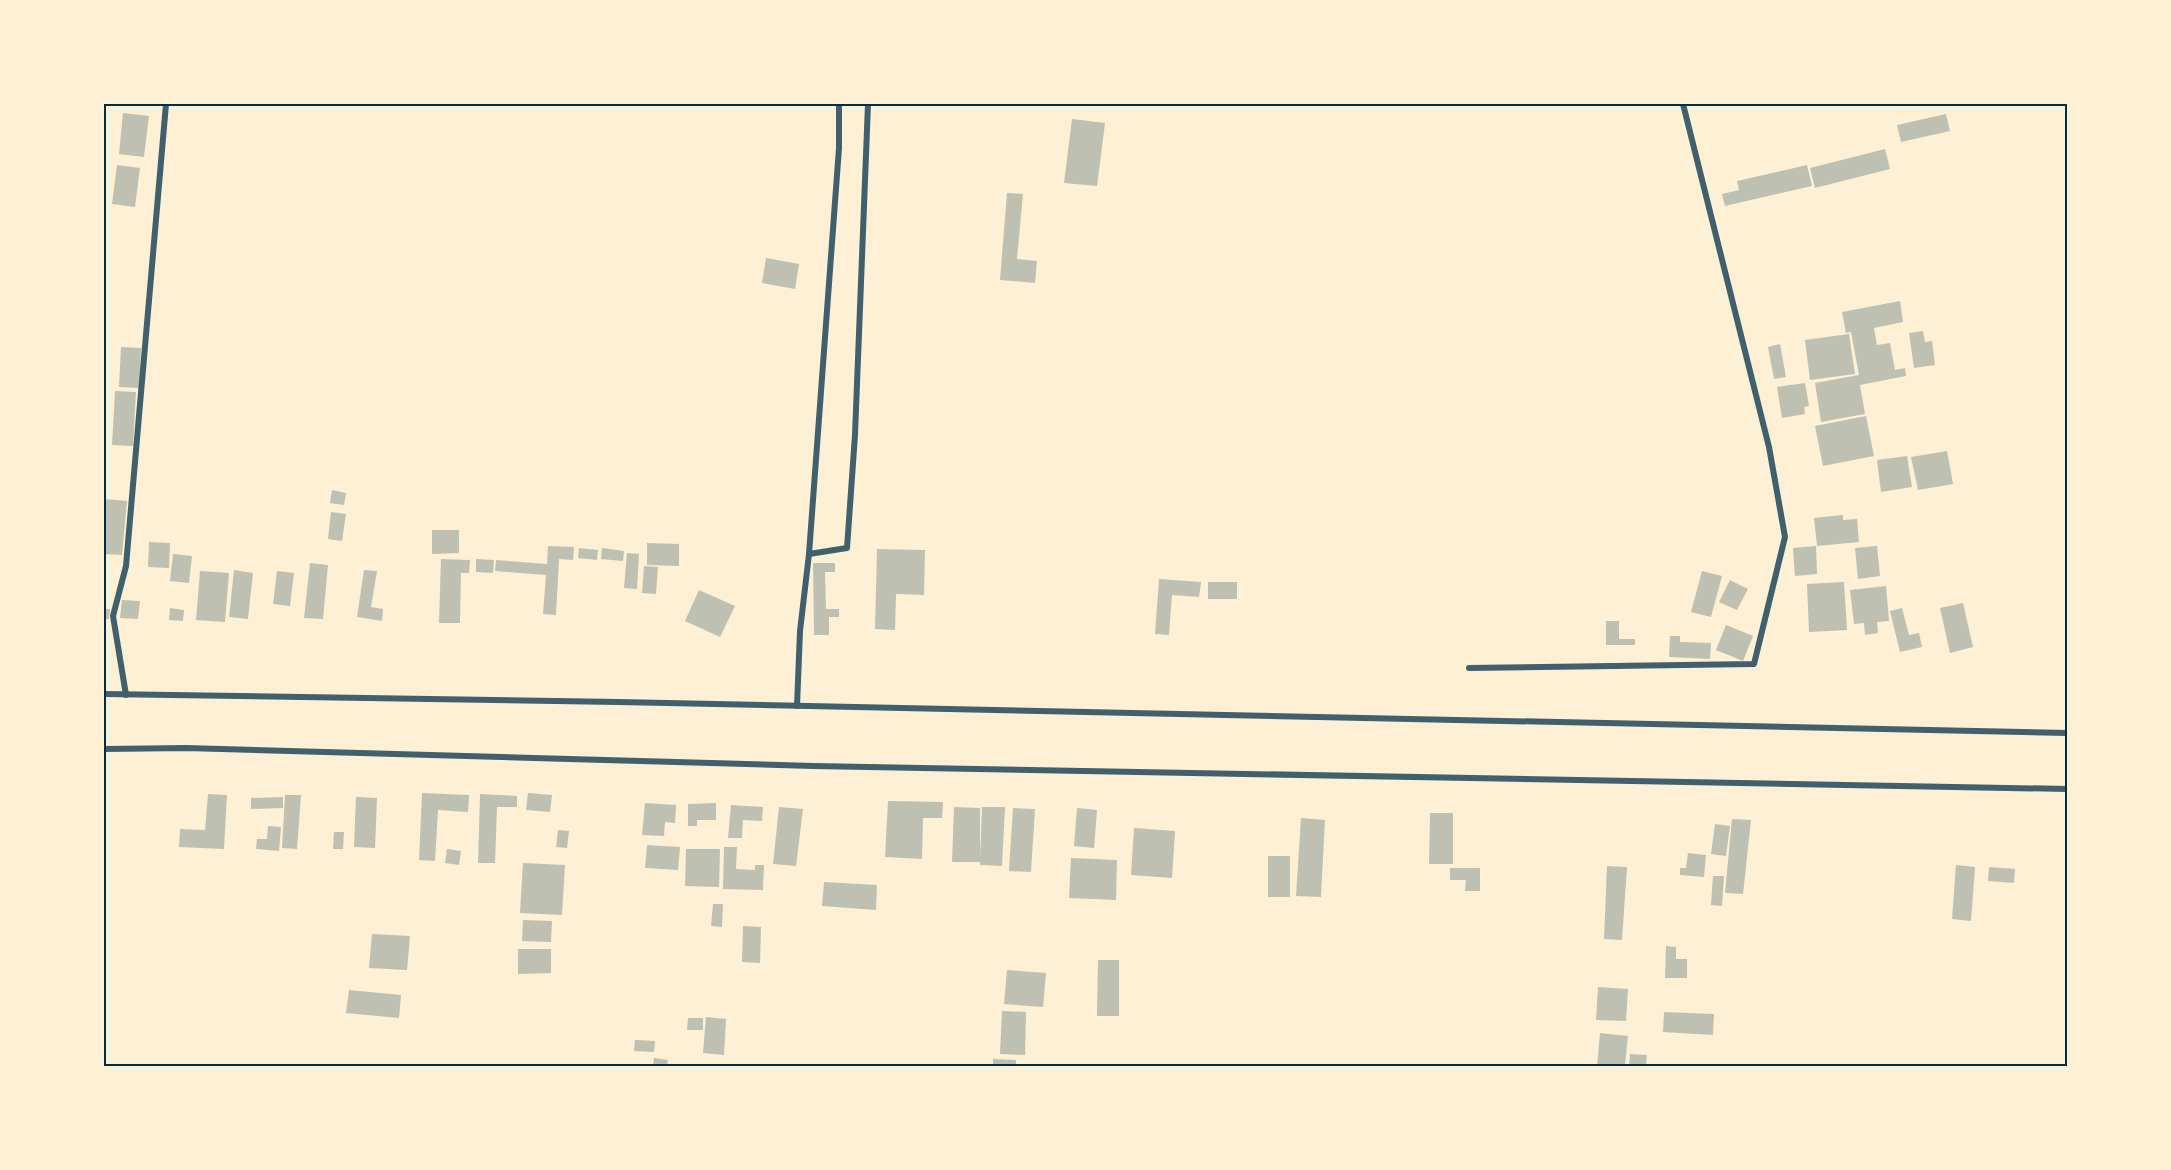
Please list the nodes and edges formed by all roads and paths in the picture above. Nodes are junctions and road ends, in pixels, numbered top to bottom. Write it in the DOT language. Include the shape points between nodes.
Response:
graph roads {
  1 [pos="166,104"];
  2 [pos="839,104"];
  3 [pos="868,104"];
  4 [pos="1683,104"];
  5 [pos="809,554"];
  6 [pos="1469,668"];
  7 [pos="104,694"];
  8 [pos="126,695"];
  9 [pos="797,706"];
  10 [pos="2067,733"];
  11 [pos="104,749"];
  12 [pos="2067,789"];
  1 -- 8 [label="street" via="126,566 113,616"];
  2 -- 5 [label="street"];
  3 -- 5 [label="street" via="847,548"];
  4 -- 6 [label="street" via="1769,447 1785,537 1754,664"];
  5 -- 9 [label="street"];
  7 -- 8 [label="street"];
  8 -- 9 [label="street"];
  9 -- 10 [label="street"];
  11 -- 12 [label="street"];
}
